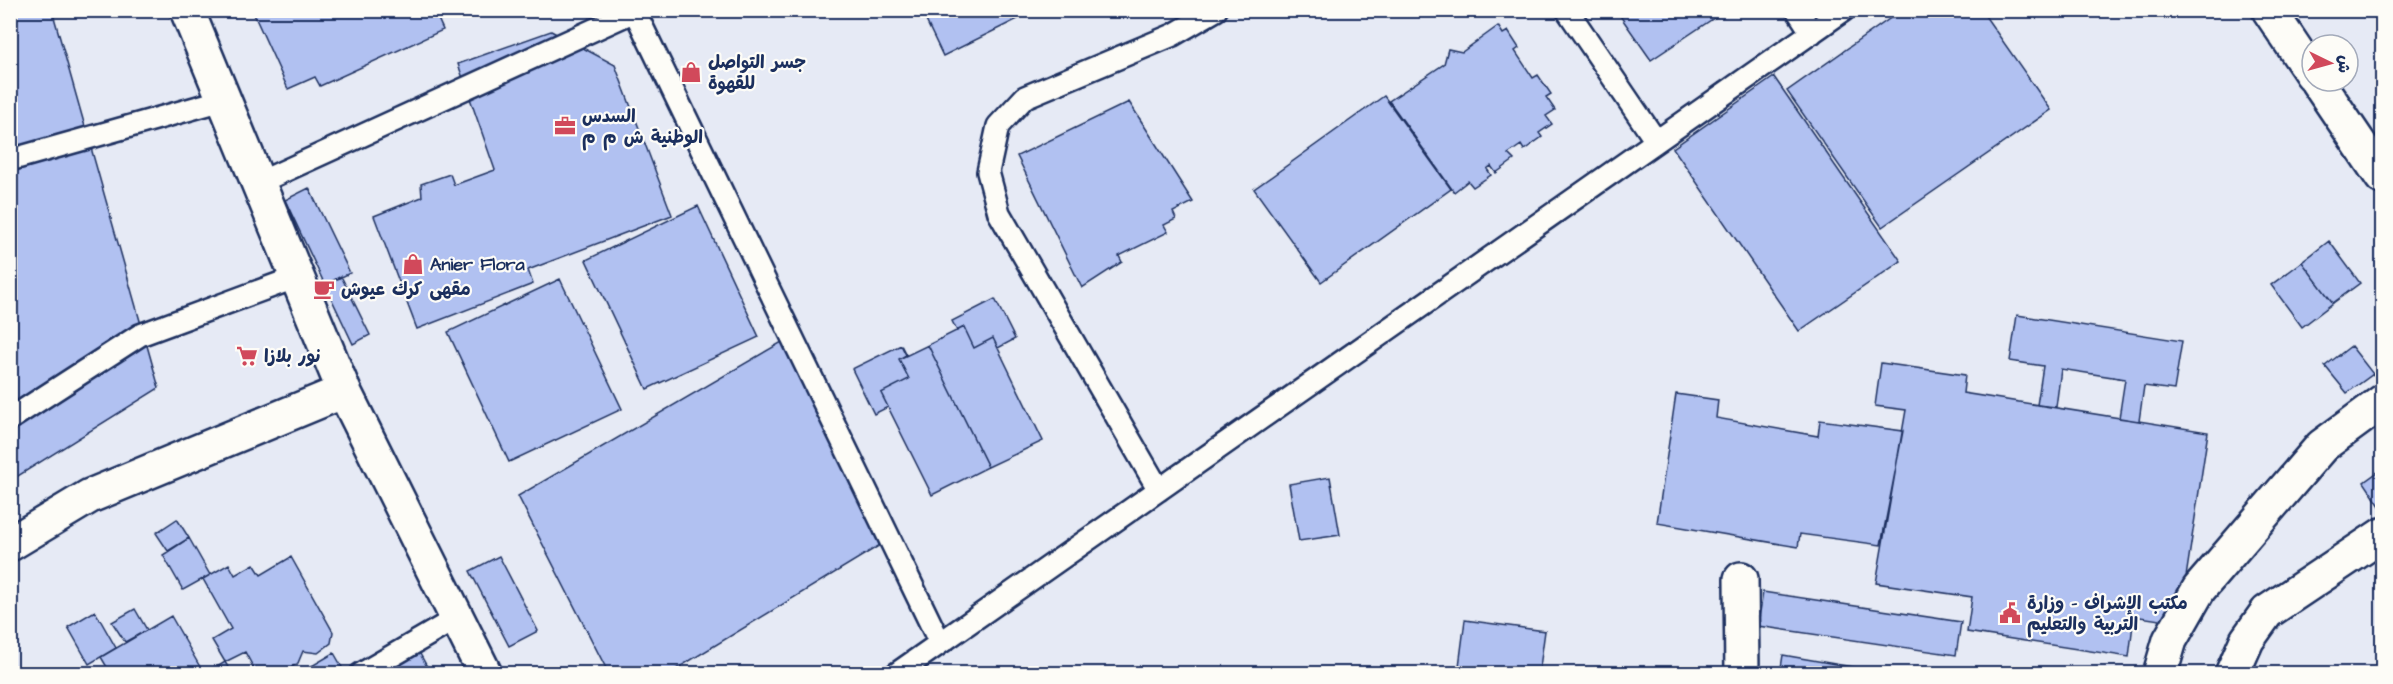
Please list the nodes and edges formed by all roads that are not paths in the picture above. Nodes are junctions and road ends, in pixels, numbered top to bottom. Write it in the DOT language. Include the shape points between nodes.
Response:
graph roads {
  1 [pos="187,10"];
  2 [pos="1216,10"];
  3 [pos="1567,10"];
  4 [pos="1797,10"];
  5 [pos="1844,10"];
  6 [pos="2269,10"];
  7 [pos="636,11"];
  8 [pos="1812,33"];
  9 [pos="2300,56"];
  10 [pos="2325,93"];
  11 [pos="224,100"];
  12 [pos="1656,141"];
  13 [pos="10,160"];
  14 [pos="2382,177"];
  15 [pos="258,183"];
  16 [pos="297,277"];
  17 [pos="344,392"];
  18 [pos="2382,402"];
  19 [pos="10,419"];
  20 [pos="1159,490"];
  21 [pos="2382,535"];
  22 [pos="10,544"];
  23 [pos="1741,579"];
  24 [pos="458,618"];
  25 [pos="940,643"];
  26 [pos="361,674"];
  27 [pos="485,674"];
  28 [pos="896,674"];
  29 [pos="1742,674"];
  30 [pos="2160,674"];
  31 [pos="2232,674"];
  1 -- 11 [label="street"];
  2 -- 20 [label="lane" via="1173,35 1025,97 999,126 988,172 999,213"];
  3 -- 12 [label="lane"];
  4 -- 8 [label="lane"];
  5 -- 8 [label="lane"];
  6 -- 9 [label="street"];
  7 -- 15 [label="lane"];
  7 -- 25 [label="lane"];
  8 -- 12 [label="lane"];
  10 -- 14 [label="street"];
  11 -- 13 [label="lane"];
  11 -- 15 [label="street"];
  12 -- 20 [label="lane"];
  15 -- 16 [label="street"];
  16 -- 17 [label="street"];
  16 -- 19 [label="lane" via="140,335"];
  17 -- 22 [label="street" via="90,496"];
  17 -- 24 [label="street"];
  18 -- 30 [label="street" via="2322,447 2199,589 2170,640"];
  20 -- 25 [label="lane"];
  21 -- 31 [label="street" via="2267,612 2247,640"];
  23 -- 29 [label="street"];
  24 -- 26 [label="lane"];
  24 -- 27 [label="street"];
  25 -- 28 [label="lane"];
}
